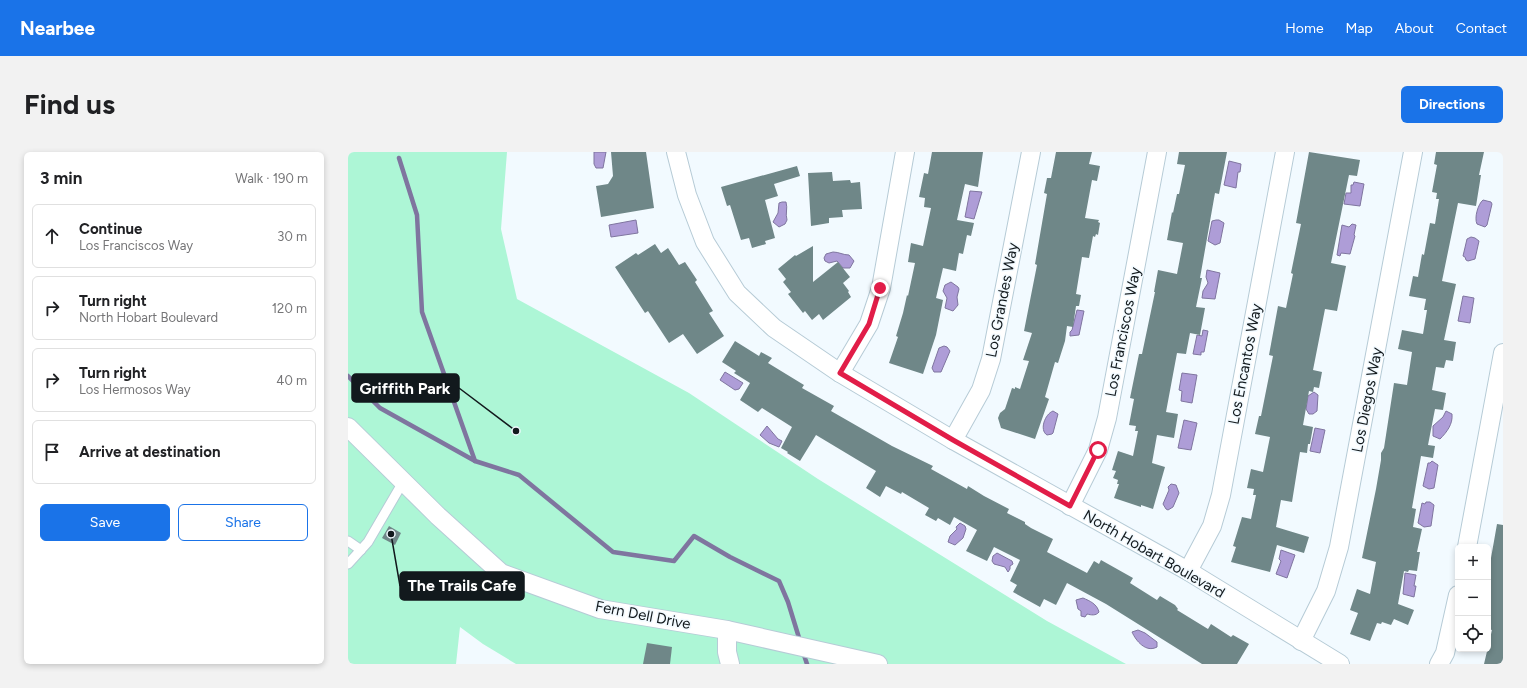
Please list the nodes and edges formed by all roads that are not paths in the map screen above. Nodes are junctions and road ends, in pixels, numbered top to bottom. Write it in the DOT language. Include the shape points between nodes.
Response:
graph roads {
  1 [pos="676,152"];
  2 [pos="905,152"];
  3 [pos="1031,152"];
  4 [pos="1157,152"];
  5 [pos="1285,152"];
  6 [pos="1413,152"];
  7 [pos="1503,353"];
  8 [pos="840,373"];
  9 [pos="348,427"];
  10 [pos="953,440"];
  11 [pos="403,482"];
  12 [pos="1070,506"];
  13 [pos="348,541"];
  14 [pos="1468,544"];
  15 [pos="361,550"];
  16 [pos="348,564"];
  17 [pos="1188,571"];
  18 [pos="1455,608"];
  19 [pos="727,630"];
  20 [pos="1301,641"];
  21 [pos="730,664"];
  22 [pos="878,664"];
  23 [pos="1340,664"];
  24 [pos="1439,664"];
  1 -- 8 [label="street, North Hobart Boulevard" via="687,195 706,242 737,293 774,328"];
  2 -- 8 [label="street" via="880,288 869,324"];
  3 -- 10 [label="street, Los Grandes Way" via="991,359 981,390"];
  4 -- 12 [label="street, Los Franciscos Way" via="1107,418 1098,450"];
  5 -- 17 [label="street, Los Encantos Way" via="1221,495 1212,526"];
  6 -- 20 [label="street, Los Diegos Way" via="1339,547 1326,591"];
  7 -- 14 [label="street"];
  8 -- 10 [label="street, North Hobart Boulevard"];
  9 -- 11 [label="street, Fern Dell Drive"];
  10 -- 12 [label="street, North Hobart Boulevard"];
  11 -- 15 [label="lane"];
  11 -- 19 [label="street, Fern Dell Drive" via="501,573 600,609"];
  12 -- 17 [label="street, North Hobart Boulevard"];
  13 -- 15 [label="lane"];
  15 -- 16 [label="lane"];
  17 -- 20 [label="street, North Hobart Boulevard"];
  18 -- 24 [label="street" via="1445,653"];
  19 -- 21 [label="street"];
  19 -- 22 [label="street, Fern Dell Drive"];
  20 -- 23 [label="street, North Hobart Boulevard"];
}
